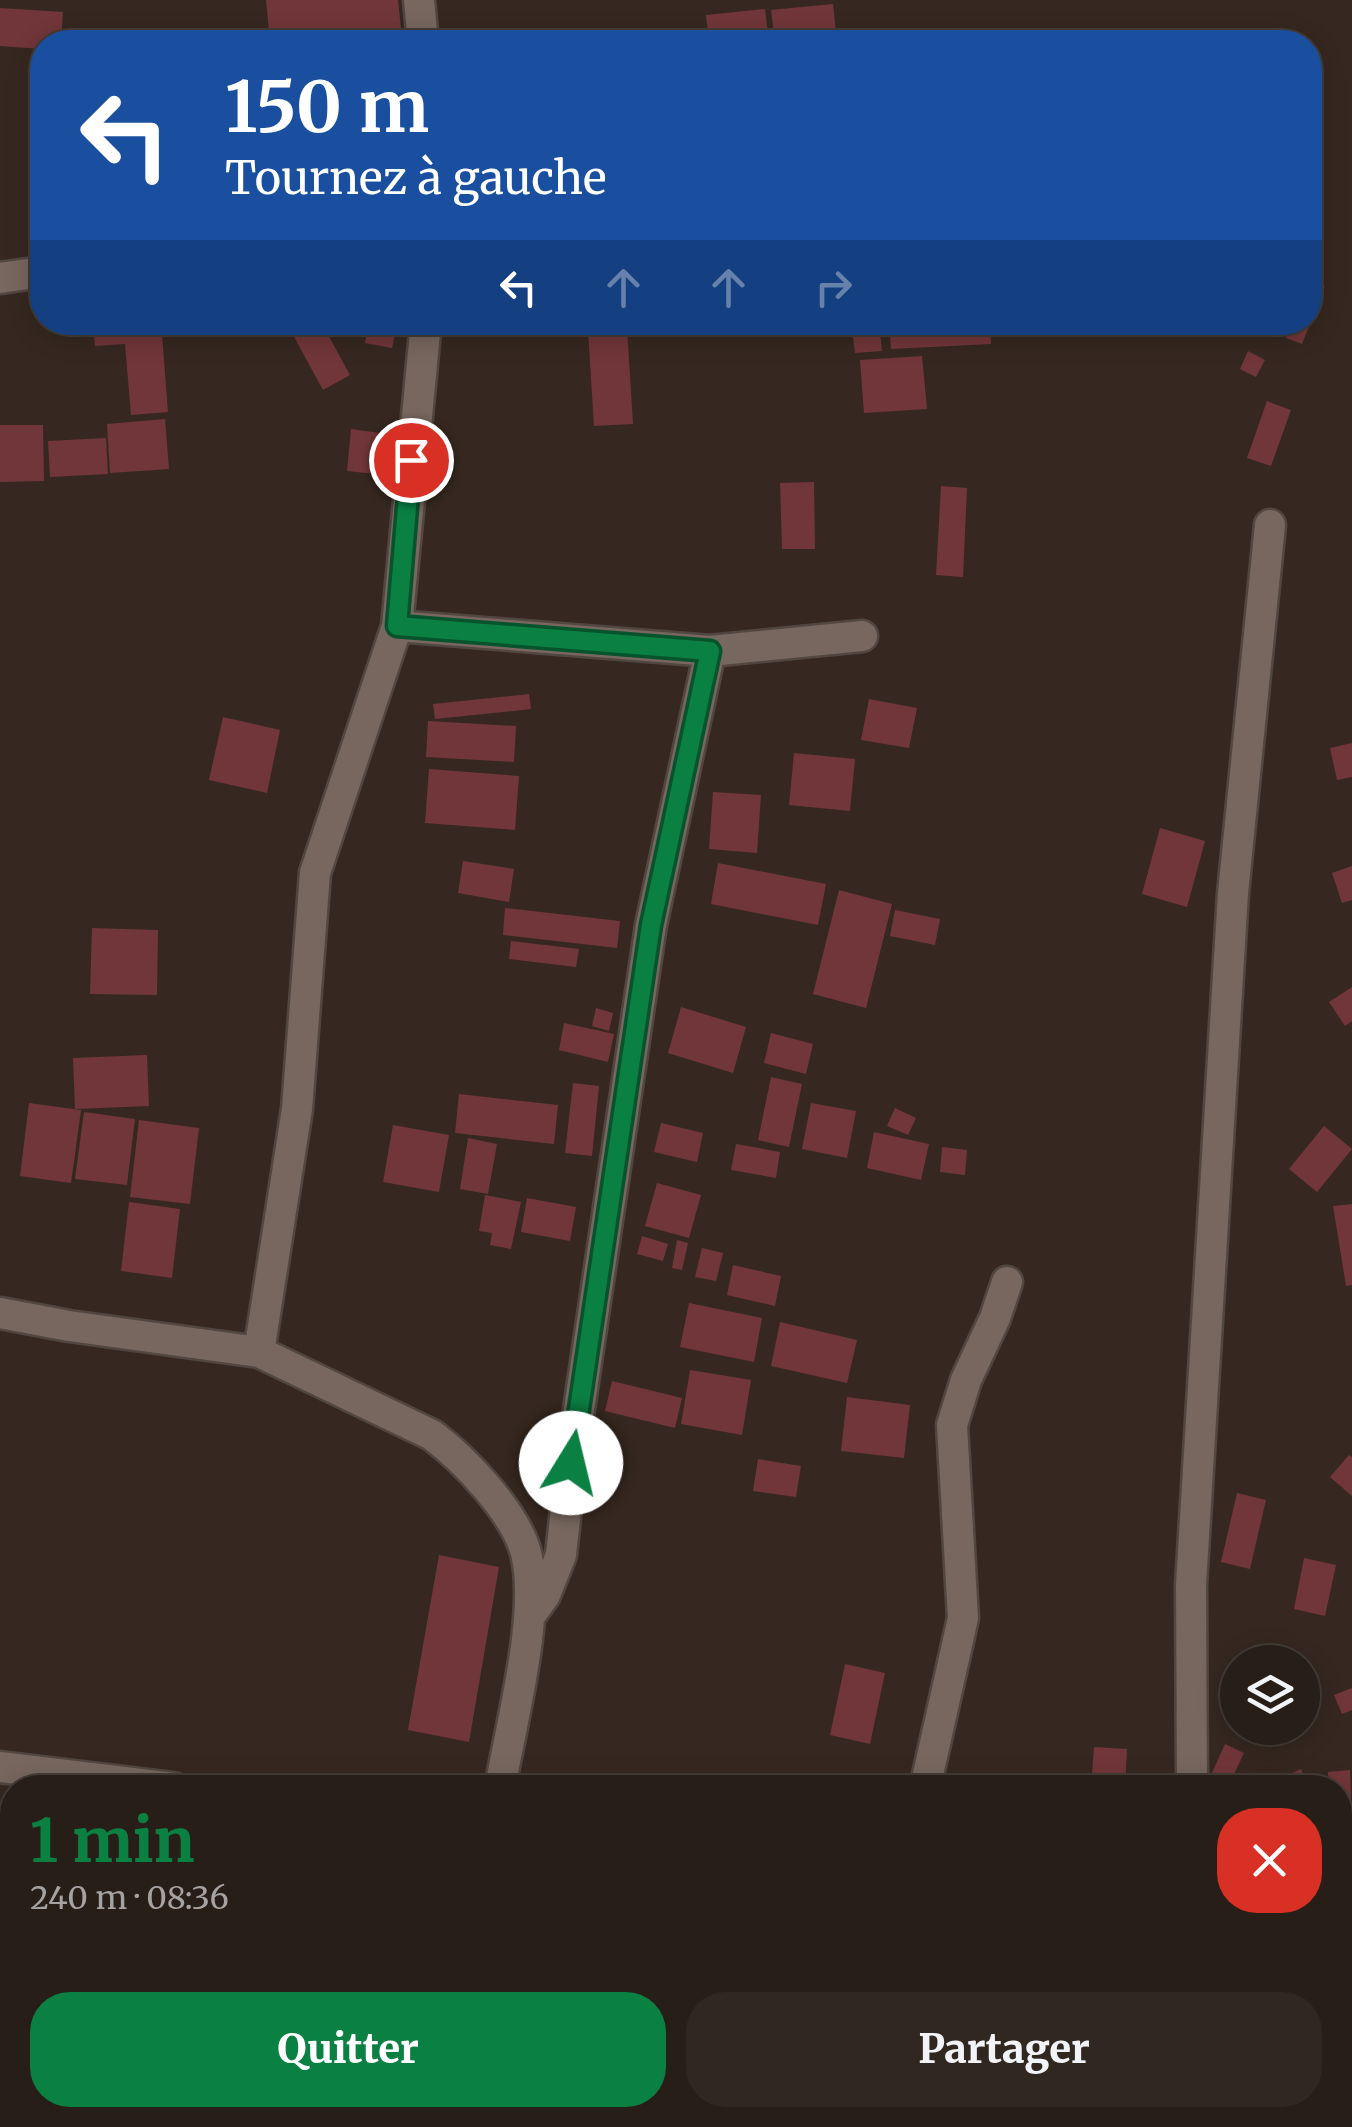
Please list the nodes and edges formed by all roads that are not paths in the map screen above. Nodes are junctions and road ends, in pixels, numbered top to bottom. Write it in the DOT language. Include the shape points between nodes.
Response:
graph roads {
  1 [pos="419,0"];
  2 [pos="422,30"];
  3 [pos="30,274"];
  4 [pos="0,278"];
  5 [pos="425,335"];
  6 [pos="1270,525"];
  7 [pos="397,626"];
  8 [pos="862,636"];
  9 [pos="710,651"];
  10 [pos="1006,1282"];
  11 [pos="0,1312"];
  12 [pos="259,1352"];
  13 [pos="530,1617"];
  14 [pos="0,1767"];
  15 [pos="66,1775"];
  16 [pos="502,1775"];
  17 [pos="928,1775"];
  18 [pos="1192,1775"];
  1 -- 2 [label="street"];
  3 -- 4 [label="street"];
  5 -- 7 [label="street"];
  6 -- 18 [label="street" via="1228,972 1191,1585"];
  7 -- 9 [label="street"];
  7 -- 12 [label="street" via="315,873 297,1109"];
  8 -- 9 [label="street"];
  9 -- 13 [label="street" via="651,925 561,1554"];
  10 -- 17 [label="street" via="952,1426 962,1618"];
  11 -- 12 [label="street"];
  12 -- 13 [label="street" via="432,1435 456,1453 484,1483 525,1551"];
  13 -- 16 [label="street"];
  14 -- 15 [label="street"];
}
